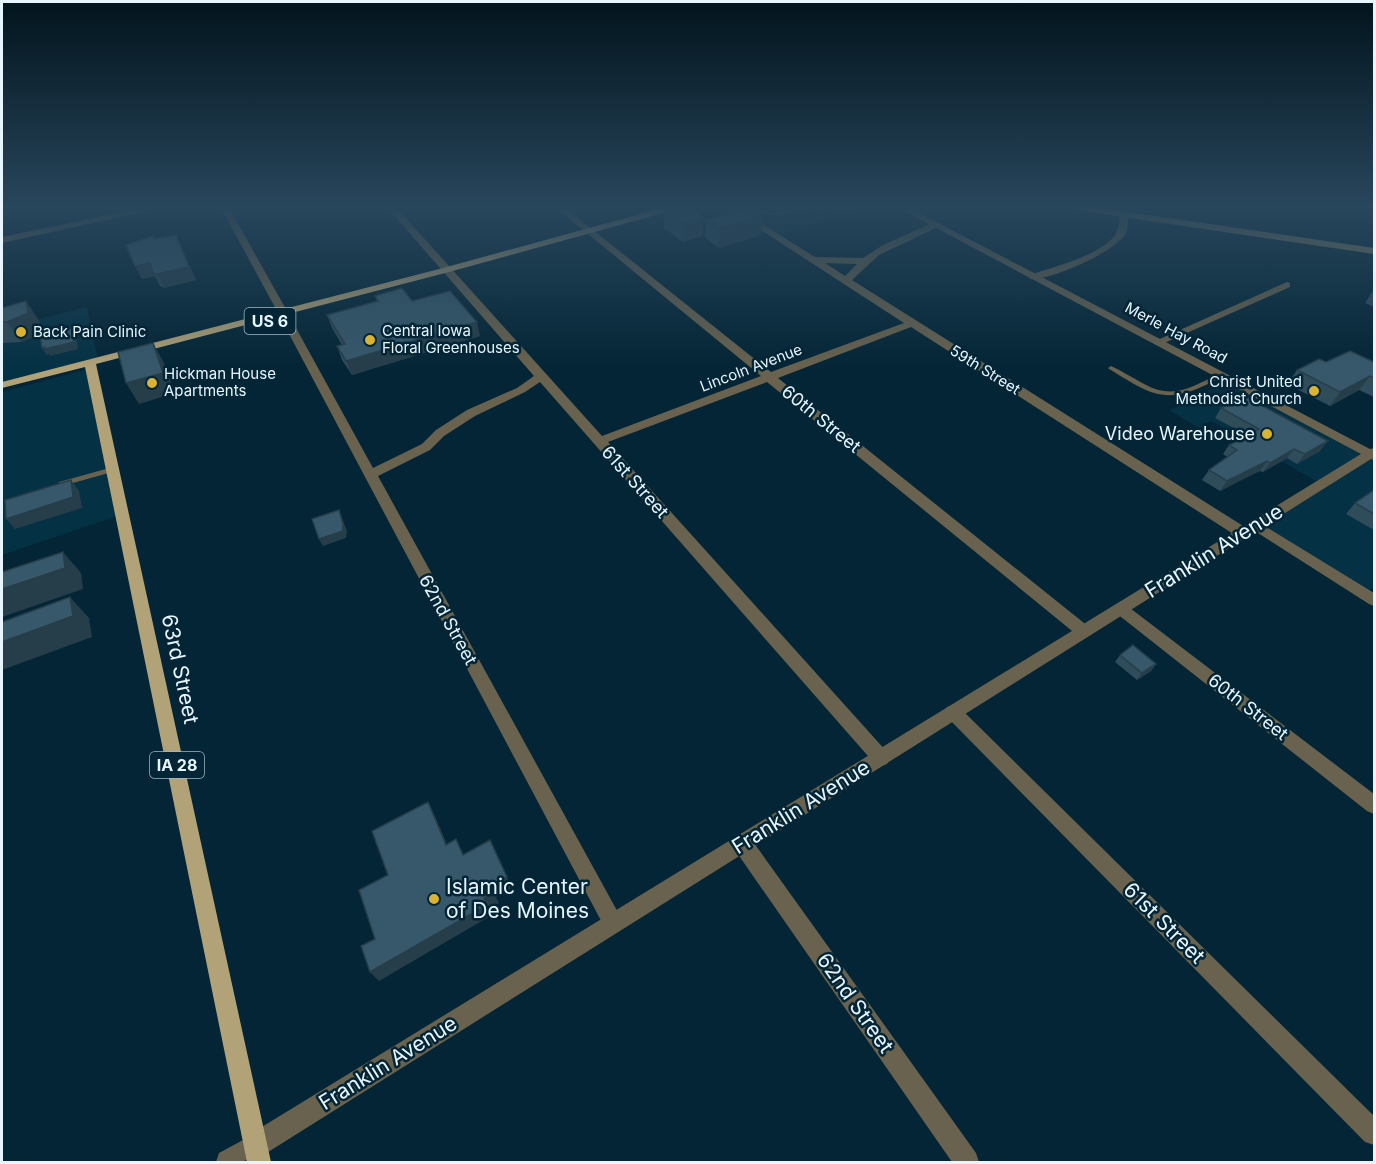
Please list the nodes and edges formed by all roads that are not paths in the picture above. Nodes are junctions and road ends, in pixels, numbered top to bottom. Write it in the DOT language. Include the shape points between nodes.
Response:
graph roads {
  1 [pos="254,260"];
  2 [pos="438,260"];
  3 [pos="483,260"];
  4 [pos="625,260"];
  5 [pos="813,260"];
  6 [pos="829,260"];
  7 [pos="1002,260"];
  8 [pos="1077,260"];
  9 [pos="862,261"];
  10 [pos="446,270"];
  11 [pos="1033,277"];
  12 [pos="846,281"];
  13 [pos="1287,285"];
  14 [pos="283,314"];
  15 [pos="913,323"];
  16 [pos="1158,342"];
  17 [pos="91,365"];
  18 [pos="1111,368"];
  19 [pos="1221,375"];
  20 [pos="542,376"];
  21 [pos="770,377"];
  22 [pos="2,385"];
  23 [pos="2,392"];
  24 [pos="599,441"];
  25 [pos="1373,454"];
  26 [pos="113,469"];
  27 [pos="369,475"];
  28 [pos="57,486"];
  29 [pos="1249,529"];
  30 [pos="1374,600"];
  31 [pos="1120,609"];
  32 [pos="1083,632"];
  33 [pos="953,712"];
  34 [pos="880,758"];
  35 [pos="1374,805"];
  36 [pos="742,843"];
  37 [pos="613,923"];
  38 [pos="1374,1133"];
  39 [pos="258,1154"];
  40 [pos="228,1162"];
  41 [pos="967,1162"];
  1 -- 14 [label="street, 62nd Street"];
  2 -- 10 [label="street, 61st Street"];
  3 -- 10 [label="main road, US 6"];
  4 -- 21 [label="street, 60th Street"];
  5 -- 12 [label="street, 59th Street"];
  6 -- 9 [label="street"];
  7 -- 11 [label="street, Merle Hay Road"];
  8 -- 11 [label="street"];
  9 -- 12 [label="street"];
  10 -- 14 [label="main road, US 6"];
  10 -- 20 [label="street, 61st Street"];
  11 -- 16 [label="street, Merle Hay Road"];
  12 -- 15 [label="street, 59th Street"];
  13 -- 16 [label="street"];
  14 -- 17 [label="main road, US 6"];
  14 -- 27 [label="street, 62nd Street"];
  15 -- 21 [label="street, Lincoln Avenue"];
  15 -- 29 [label="street, 59th Street"];
  16 -- 19 [label="street, Merle Hay Road"];
  17 -- 22 [label="main road, US 6"];
  17 -- 23 [label="main road, US 6"];
  17 -- 26 [label="main road, 63rd Street / IA 28"];
  18 -- 19 [label="lane" via="1149,390 1175,396"];
  19 -- 25 [label="street, Merle Hay Road"];
  20 -- 24 [label="street, 61st Street"];
  20 -- 27 [label="street" via="471,412 426,447"];
  21 -- 24 [label="street, Lincoln Avenue"];
  21 -- 32 [label="street, 60th Street"];
  24 -- 34 [label="street, 61st Street"];
  25 -- 29 [label="street, Franklin Avenue"];
  26 -- 28 [label="lane"];
  26 -- 39 [label="main road, 63rd Street / IA 28"];
  27 -- 37 [label="street, 62nd Street"];
  29 -- 30 [label="street, 59th Street"];
  29 -- 31 [label="street, Franklin Avenue"];
  31 -- 32 [label="street, Franklin Avenue"];
  31 -- 35 [label="street, 60th Street"];
  32 -- 33 [label="street, Franklin Avenue"];
  33 -- 34 [label="street, Franklin Avenue"];
  33 -- 38 [label="street, 61st Street"];
  34 -- 36 [label="street, Franklin Avenue"];
  36 -- 37 [label="street, Franklin Avenue"];
  36 -- 41 [label="street, 62nd Street"];
  37 -- 39 [label="street, Franklin Avenue"];
  39 -- 40 [label="street, Franklin Avenue"];
}
